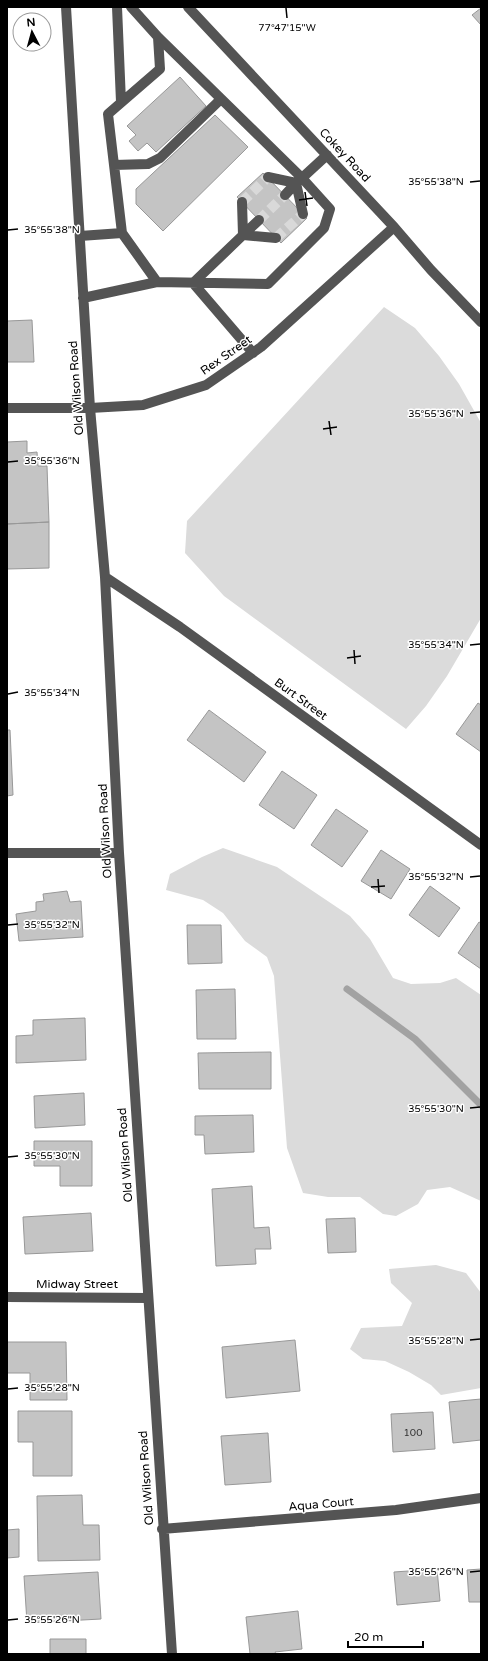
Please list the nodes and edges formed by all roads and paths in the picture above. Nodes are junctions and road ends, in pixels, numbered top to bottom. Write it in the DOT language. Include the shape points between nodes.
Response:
graph roads {
  1 [pos="66,7"];
  2 [pos="117,7"];
  3 [pos="131,7"];
  4 [pos="188,7"];
  5 [pos="158,37"];
  6 [pos="221,99"];
  7 [pos="121,102"];
  8 [pos="327,155"];
  9 [pos="114,165"];
  10 [pos="268,177"];
  11 [pos="299,181"];
  12 [pos="285,194"];
  13 [pos="242,202"];
  14 [pos="303,214"];
  15 [pos="259,220"];
  16 [pos="394,227"];
  17 [pos="122,233"];
  18 [pos="243,235"];
  19 [pos="80,236"];
  20 [pos="276,238"];
  21 [pos="157,282"];
  22 [pos="193,282"];
  23 [pos="84,298"];
  24 [pos="481,322"];
  25 [pos="253,352"];
  26 [pos="7,408"];
  27 [pos="90,408"];
  28 [pos="105,577"];
  29 [pos="481,845"];
  30 [pos="7,853"];
  31 [pos="119,853"];
  32 [pos="7,1297"];
  33 [pos="148,1298"];
  34 [pos="481,1498"];
  35 [pos="162,1529"];
  36 [pos="172,1654"];
  1 -- 19 [label="street, Old Wilson Road"];
  2 -- 7 [label="street"];
  3 -- 5 [label="street"];
  4 -- 8 [label="street, Cokey Road"];
  5 -- 6 [label="street"];
  5 -- 7 [label="street" via="160,69"];
  6 -- 9 [label="street" via="160,158 148,164"];
  6 -- 11 [label="street"];
  7 -- 9 [label="street" via="108,114"];
  8 -- 11 [label="street"];
  8 -- 16 [label="street, Cokey Road"];
  9 -- 17 [label="street"];
  10 -- 11 [label="street"];
  11 -- 12 [label="street"];
  11 -- 14 [label="street"];
  11 -- 22 [label="street" via="330,209 324,228 268,284"];
  13 -- 18 [label="street"];
  15 -- 18 [label="street"];
  16 -- 24 [label="street, Cokey Road"];
  16 -- 25 [label="street, Rex Street"];
  17 -- 19 [label="street"];
  17 -- 21 [label="street"];
  18 -- 20 [label="street"];
  18 -- 22 [label="street"];
  19 -- 23 [label="street, Old Wilson Road"];
  21 -- 22 [label="street"];
  21 -- 23 [label="street"];
  22 -- 25 [label="street"];
  23 -- 27 [label="street, Old Wilson Road"];
  25 -- 27 [label="street, Rex Street" via="206,385 175,396 143,405"];
  26 -- 27 [label="street, Rex Street"];
  27 -- 28 [label="street, Old Wilson Road"];
  28 -- 29 [label="street, Burt Street" via="180,627"];
  28 -- 31 [label="street, Old Wilson Road"];
  30 -- 31 [label="street"];
  31 -- 33 [label="street, Old Wilson Road"];
  32 -- 33 [label="street, Midway Street"];
  33 -- 35 [label="street, Old Wilson Road"];
  34 -- 35 [label="street, Aqua Court" via="388,1511"];
  35 -- 36 [label="street, Old Wilson Road"];
}
